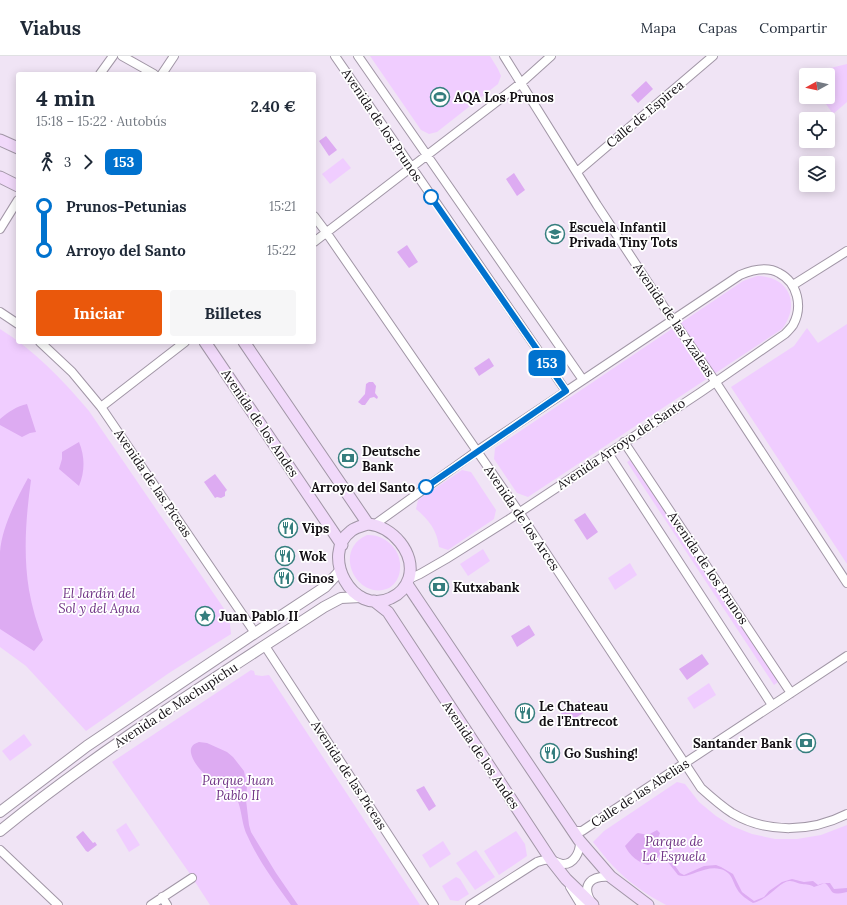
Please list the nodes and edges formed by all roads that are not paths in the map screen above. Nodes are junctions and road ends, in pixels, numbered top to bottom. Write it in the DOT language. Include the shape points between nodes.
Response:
graph roads {
  1 [pos="113,56"];
  2 [pos="122,56"];
  3 [pos="174,56"];
  4 [pos="335,56"];
  5 [pos="358,56"];
  6 [pos="504,56"];
  7 [pos="551,56"];
  8 [pos="708,58"];
  9 [pos="101,72"];
  10 [pos="150,72"];
  11 [pos="163,72"];
  12 [pos="521,83"];
  13 [pos="0,140"];
  14 [pos="16,147"];
  15 [pos="426,155"];
  16 [pos="411,167"];
  17 [pos="577,172"];
  18 [pos="0,177"];
  19 [pos="16,185"];
  20 [pos="16,203"];
  21 [pos="316,219"];
  22 [pos="0,229"];
  23 [pos="326,232"];
  24 [pos="316,240"];
  25 [pos="847,251"];
  26 [pos="793,285"];
  27 [pos="0,312"];
  28 [pos="673,320"];
  29 [pos="16,323"];
  30 [pos="42,344"];
  31 [pos="182,344"];
  32 [pos="206,344"];
  33 [pos="245,344"];
  34 [pos="583,380"];
  35 [pos="715,381"];
  36 [pos="566,391"];
  37 [pos="101,407"];
  38 [pos="624,442"];
  39 [pos="477,451"];
  40 [pos="608,453"];
  41 [pos="519,512"];
  42 [pos="371,524"];
  43 [pos="342,545"];
  44 [pos="340,571"];
  45 [pos="408,582"];
  46 [pos="847,583"];
  47 [pos="361,598"];
  48 [pos="374,602"];
  49 [pos="255,633"];
  50 [pos="265,646"];
  51 [pos="847,656"];
  52 [pos="791,693"];
  53 [pos="772,705"];
  54 [pos="684,764"];
  55 [pos="0,812"];
  56 [pos="847,814"];
  57 [pos="0,831"];
  58 [pos="572,831"];
  59 [pos="580,842"];
  60 [pos="0,850"];
  61 [pos="550,860"];
  62 [pos="611,877"];
  63 [pos="192,878"];
  64 [pos="566,879"];
  65 [pos="162,897"];
  66 [pos="58,905"];
  67 [pos="151,905"];
  68 [pos="167,905"];
  69 [pos="434,905"];
  70 [pos="470,905"];
  71 [pos="581,905"];
  72 [pos="593,905"];
  73 [pos="648,905"];
  1 -- 9 [label="street"];
  2 -- 10 [label="street"];
  3 -- 11 [label="street"];
  4 -- 16 [label="street, Avenida de los Prunos"];
  5 -- 15 [label="street, Avenida de los Prunos"];
  6 -- 12 [label="street, Avenida de las Azaleas"];
  7 -- 12 [label="street"];
  8 -- 17 [label="street, Calle de Espirea"];
  12 -- 15 [label="street"];
  12 -- 17 [label="street, Avenida de las Azaleas"];
  13 -- 14 [label="main road"];
  15 -- 16 [label="street"];
  15 -- 34 [label="street, Avenida de los Prunos"];
  16 -- 23 [label="street"];
  16 -- 36 [label="street, Avenida de los Prunos"];
  17 -- 28 [label="street, Avenida de las Azaleas"];
  18 -- 19 [label="main road"];
  20 -- 22 [label="street"];
  21 -- 23 [label="street, Avenida de los Arces"];
  23 -- 24 [label="street"];
  23 -- 39 [label="street, Avenida de los Arces"];
  25 -- 26 [label="street"];
  26 -- 28 [label="street" via="779,273 764,269 751,270"];
  26 -- 35 [label="street, Avenida Arroyo del Santo" via="798,297 798,306 793,326"];
  27 -- 29 [label="street"];
  28 -- 34 [label="street"];
  28 -- 35 [label="street, Avenida de las Azaleas"];
  30 -- 37 [label="street, Avenida de las Píceas" via="72,372"];
  31 -- 37 [label="street"];
  32 -- 43 [label="main road, Avenida de los Andes"];
  33 -- 42 [label="main road"];
  34 -- 36 [label="street"];
  35 -- 38 [label="street, Avenida Arroyo del Santo"];
  35 -- 46 [label="street, Avenida de las Azaleas"];
  36 -- 39 [label="street"];
  37 -- 49 [label="street, Avenida de las Píceas"];
  38 -- 40 [label="street, Avenida Arroyo del Santo"];
  38 -- 52 [label="street, Avenida de los Prunos"];
  39 -- 41 [label="street, Avenida de los Arces"];
  39 -- 42 [label="street"];
  40 -- 41 [label="street, Avenida Arroyo del Santo"];
  40 -- 53 [label="street, Avenida de los Prunos"];
  41 -- 45 [label="street, Avenida Arroyo del Santo"];
  41 -- 54 [label="street, Avenida de los Arces"];
  42 -- 43 [label="main road" via="351,530"];
  42 -- 45 [label="main road" via="388,531 398,539 405,550 410,567"];
  43 -- 44 [label="main road"];
  44 -- 47 [label="main road" via="343,580"];
  44 -- 49 [label="street, Avenida de Machupichu" via="325,588"];
  45 -- 48 [label="main road" via="397,595"];
  45 -- 58 [label="main road"];
  47 -- 48 [label="main road"];
  47 -- 50 [label="street, Avenida de Machupichu" via="350,597 334,601"];
  48 -- 61 [label="main road, Avenida de los Andes" via="388,612"];
  49 -- 50 [label="street"];
  49 -- 55 [label="street, Avenida de Machupichu" via="87,746"];
  50 -- 57 [label="street, Avenida de Machupichu" via="109,748"];
  50 -- 69 [label="street, Avenida de las Píceas"];
  51 -- 52 [label="street, Calle de las Abelias"];
  52 -- 53 [label="street, Calle de las Abelias"];
  53 -- 54 [label="street, Calle de las Abelias"];
  54 -- 56 [label="street, Avenida de los Arces" via="701,788 716,802 733,814 759,824 773,828 799,828 823,824"];
  54 -- 58 [label="street, Calle de las Abelias" via="582,831"];
  58 -- 59 [label="main road"];
  59 -- 61 [label="street" via="578,855 571,862 560,864"];
  59 -- 62 [label="main road"];
  60 -- 66 [label="street"];
  61 -- 64 [label="main road, Avenida de los Andes"];
  61 -- 70 [label="street" via="536,862"];
  62 -- 72 [label="street, Avenida de los Andes" via="597,877 590,881 587,887 588,896"];
  62 -- 73 [label="main road"];
  63 -- 65 [label="street"];
  64 -- 71 [label="street"];
  64 -- 72 [label="main road, Avenida de los Andes"];
  65 -- 67 [label="street"];
  65 -- 68 [label="street"];
}
